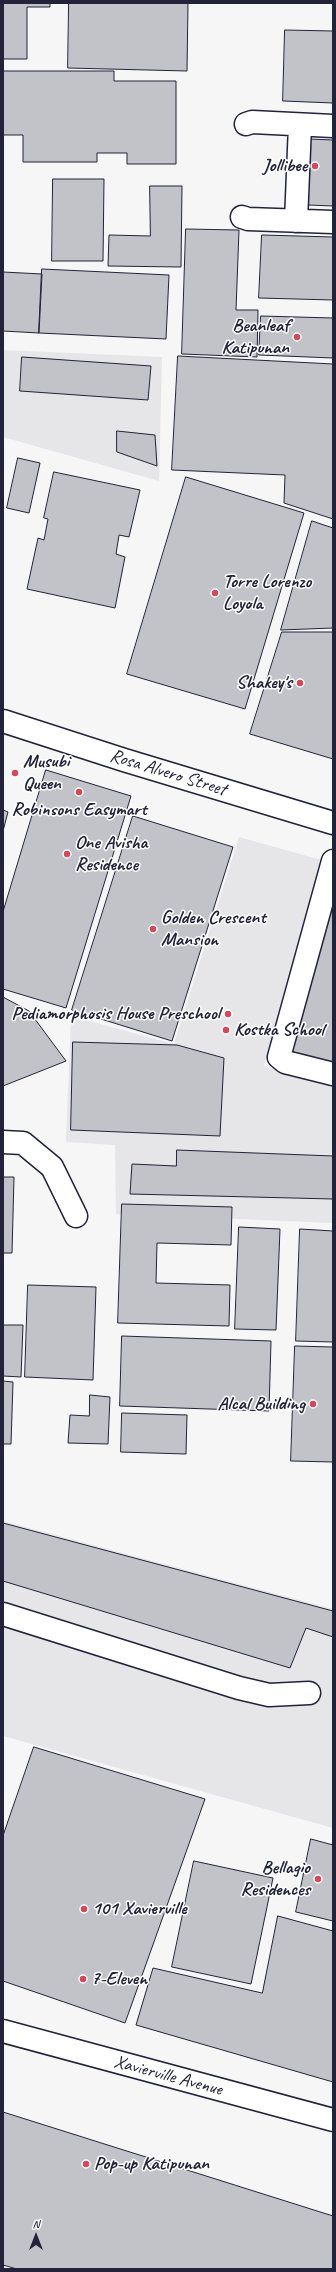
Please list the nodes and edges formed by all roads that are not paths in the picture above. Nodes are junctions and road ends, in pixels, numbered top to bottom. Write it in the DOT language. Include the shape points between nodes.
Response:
graph roads {
  1 [pos="246,124"];
  2 [pos="300,126"];
  3 [pos="333,126"];
  4 [pos="242,217"];
  5 [pos="296,221"];
  6 [pos="333,222"];
  7 [pos="3,721"];
  8 [pos="333,823"];
  9 [pos="333,861"];
  10 [pos="333,1074"];
  11 [pos="3,1142"];
  12 [pos="76,1216"];
  13 [pos="3,1614"];
  14 [pos="309,1693"];
  15 [pos="3,2031"];
  16 [pos="333,2120"];
  1 -- 2 [label="street" via="252,122"];
  2 -- 3 [label="street"];
  2 -- 5 [label="street"];
  4 -- 5 [label="street"];
  5 -- 6 [label="street"];
  7 -- 8 [label="street, Rosa Alvero Street"];
  9 -- 10 [label="street" via="280,1057 285,1062"];
  11 -- 12 [label="street" via="23,1143 52,1167"];
  13 -- 14 [label="street" via="239,1688 269,1695"];
  15 -- 16 [label="street, Xavierville Avenue"];
}
